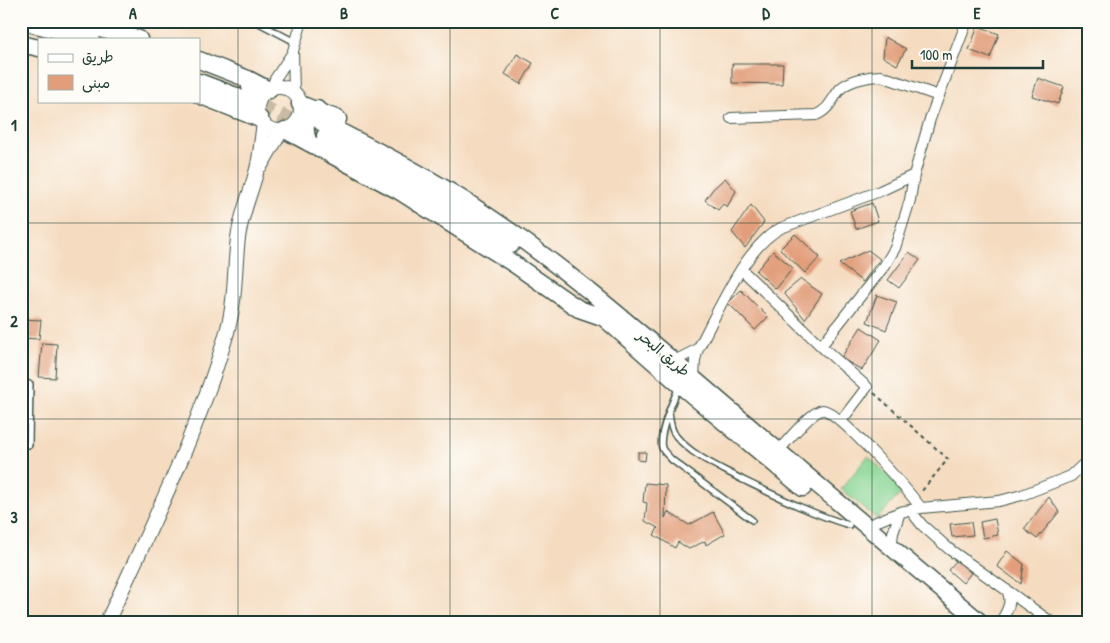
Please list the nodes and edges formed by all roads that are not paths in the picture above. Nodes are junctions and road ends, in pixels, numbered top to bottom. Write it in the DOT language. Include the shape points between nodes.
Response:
graph roads {
  1 [pos="21,21"];
  2 [pos="68,21"];
  3 [pos="255,21"];
  4 [pos="302,21"];
  5 [pos="967,21"];
  6 [pos="21,33"];
  7 [pos="45,38"];
  8 [pos="88,38"];
  9 [pos="135,38"];
  10 [pos="21,44"];
  11 [pos="294,47"];
  12 [pos="38,48"];
  13 [pos="200,61"];
  14 [pos="200,73"];
  15 [pos="200,82"];
  16 [pos="270,90"];
  17 [pos="240,93"];
  18 [pos="200,95"];
  19 [pos="939,96"];
  20 [pos="297,99"];
  21 [pos="731,118"];
  22 [pos="262,122"];
  23 [pos="316,126"];
  24 [pos="283,131"];
  25 [pos="257,172"];
  26 [pos="914,175"];
  27 [pos="741,269"];
  28 [pos="821,346"];
  29 [pos="698,349"];
  30 [pos="674,361"];
  31 [pos="687,382"];
  32 [pos="21,384"];
  33 [pos="669,411"];
  34 [pos="841,421"];
  35 [pos="21,445"];
  36 [pos="778,451"];
  37 [pos="1089,459"];
  38 [pos="911,510"];
  39 [pos="752,520"];
  40 [pos="849,525"];
  41 [pos="866,526"];
  42 [pos="891,544"];
  43 [pos="952,590"];
  44 [pos="1007,590"];
  45 [pos="108,622"];
  46 [pos="963,622"];
  47 [pos="980,622"];
  48 [pos="1001,622"];
  49 [pos="1051,622"];
  1 -- 8 [label="highway"];
  2 -- 9 [label="highway"];
  3 -- 11 [label="lane"];
  4 -- 11 [label="street"];
  5 -- 19 [label="street"];
  6 -- 7 [label="highway"];
  10 -- 12 [label="highway"];
  11 -- 16 [label="street"];
  11 -- 20 [label="street"];
  13 -- 17 [label="highway"];
  14 -- 17 [label="highway"];
  15 -- 17 [label="highway"];
  16 -- 17 [label="highway"];
  16 -- 20 [label="main road" via="287,89"];
  16 -- 22 [label="main road" via="260,100 258,112"];
  17 -- 18 [label="highway"];
  17 -- 22 [label="highway"];
  19 -- 21 [label="street" via="874,76 841,88 826,109 816,115"];
  19 -- 26 [label="street"];
  20 -- 23 [label="highway"];
  20 -- 24 [label="main road" via="300,117 291,128"];
  22 -- 24 [label="main road" via="269,128"];
  22 -- 25 [label="main road"];
  23 -- 24 [label="highway"];
  23 -- 30 [label="highway, طريق البحر" via="399,162 458,196 516,235"];
  23 -- 31 [label="highway, طريق البحر" via="461,212 526,255"];
  24 -- 25 [label="main road"];
  25 -- 45 [label="main road" via="241,223 231,314 210,384 178,466"];
  26 -- 27 [label="street" via="774,231"];
  26 -- 28 [label="street" via="910,200 891,256"];
  27 -- 28 [label="street"];
  27 -- 29 [label="street"];
  28 -- 34 [label="street" via="867,387"];
  29 -- 30 [label="street"];
  29 -- 31 [label="street"];
  30 -- 31 [label="highway, طريق البحر"];
  31 -- 33 [label="lane"];
  31 -- 36 [label="highway, طريق البحر"];
  31 -- 40 [label="highway, طريق البحر"];
  32 -- 35 [label="lane" via="30,384 29,445"];
  33 -- 39 [label="lane" via="661,441 666,454"];
  33 -- 40 [label="lane" via="675,435 707,461 800,508"];
  34 -- 36 [label="street" via="828,410 822,410 809,418"];
  34 -- 38 [label="street" via="914,499"];
  36 -- 41 [label="highway, طريق البحر"];
  37 -- 38 [label="street" via="1071,476 1022,495 985,503"];
  38 -- 41 [label="street"];
  38 -- 42 [label="street"];
  38 -- 44 [label="street" via="939,540"];
  40 -- 46 [label="highway, طريق البحر"];
  41 -- 42 [label="highway, طريق البحر"];
  42 -- 43 [label="lane"];
  42 -- 47 [label="highway, طريق البحر"];
  44 -- 48 [label="street" via="1010,603"];
  44 -- 49 [label="street"];
}
